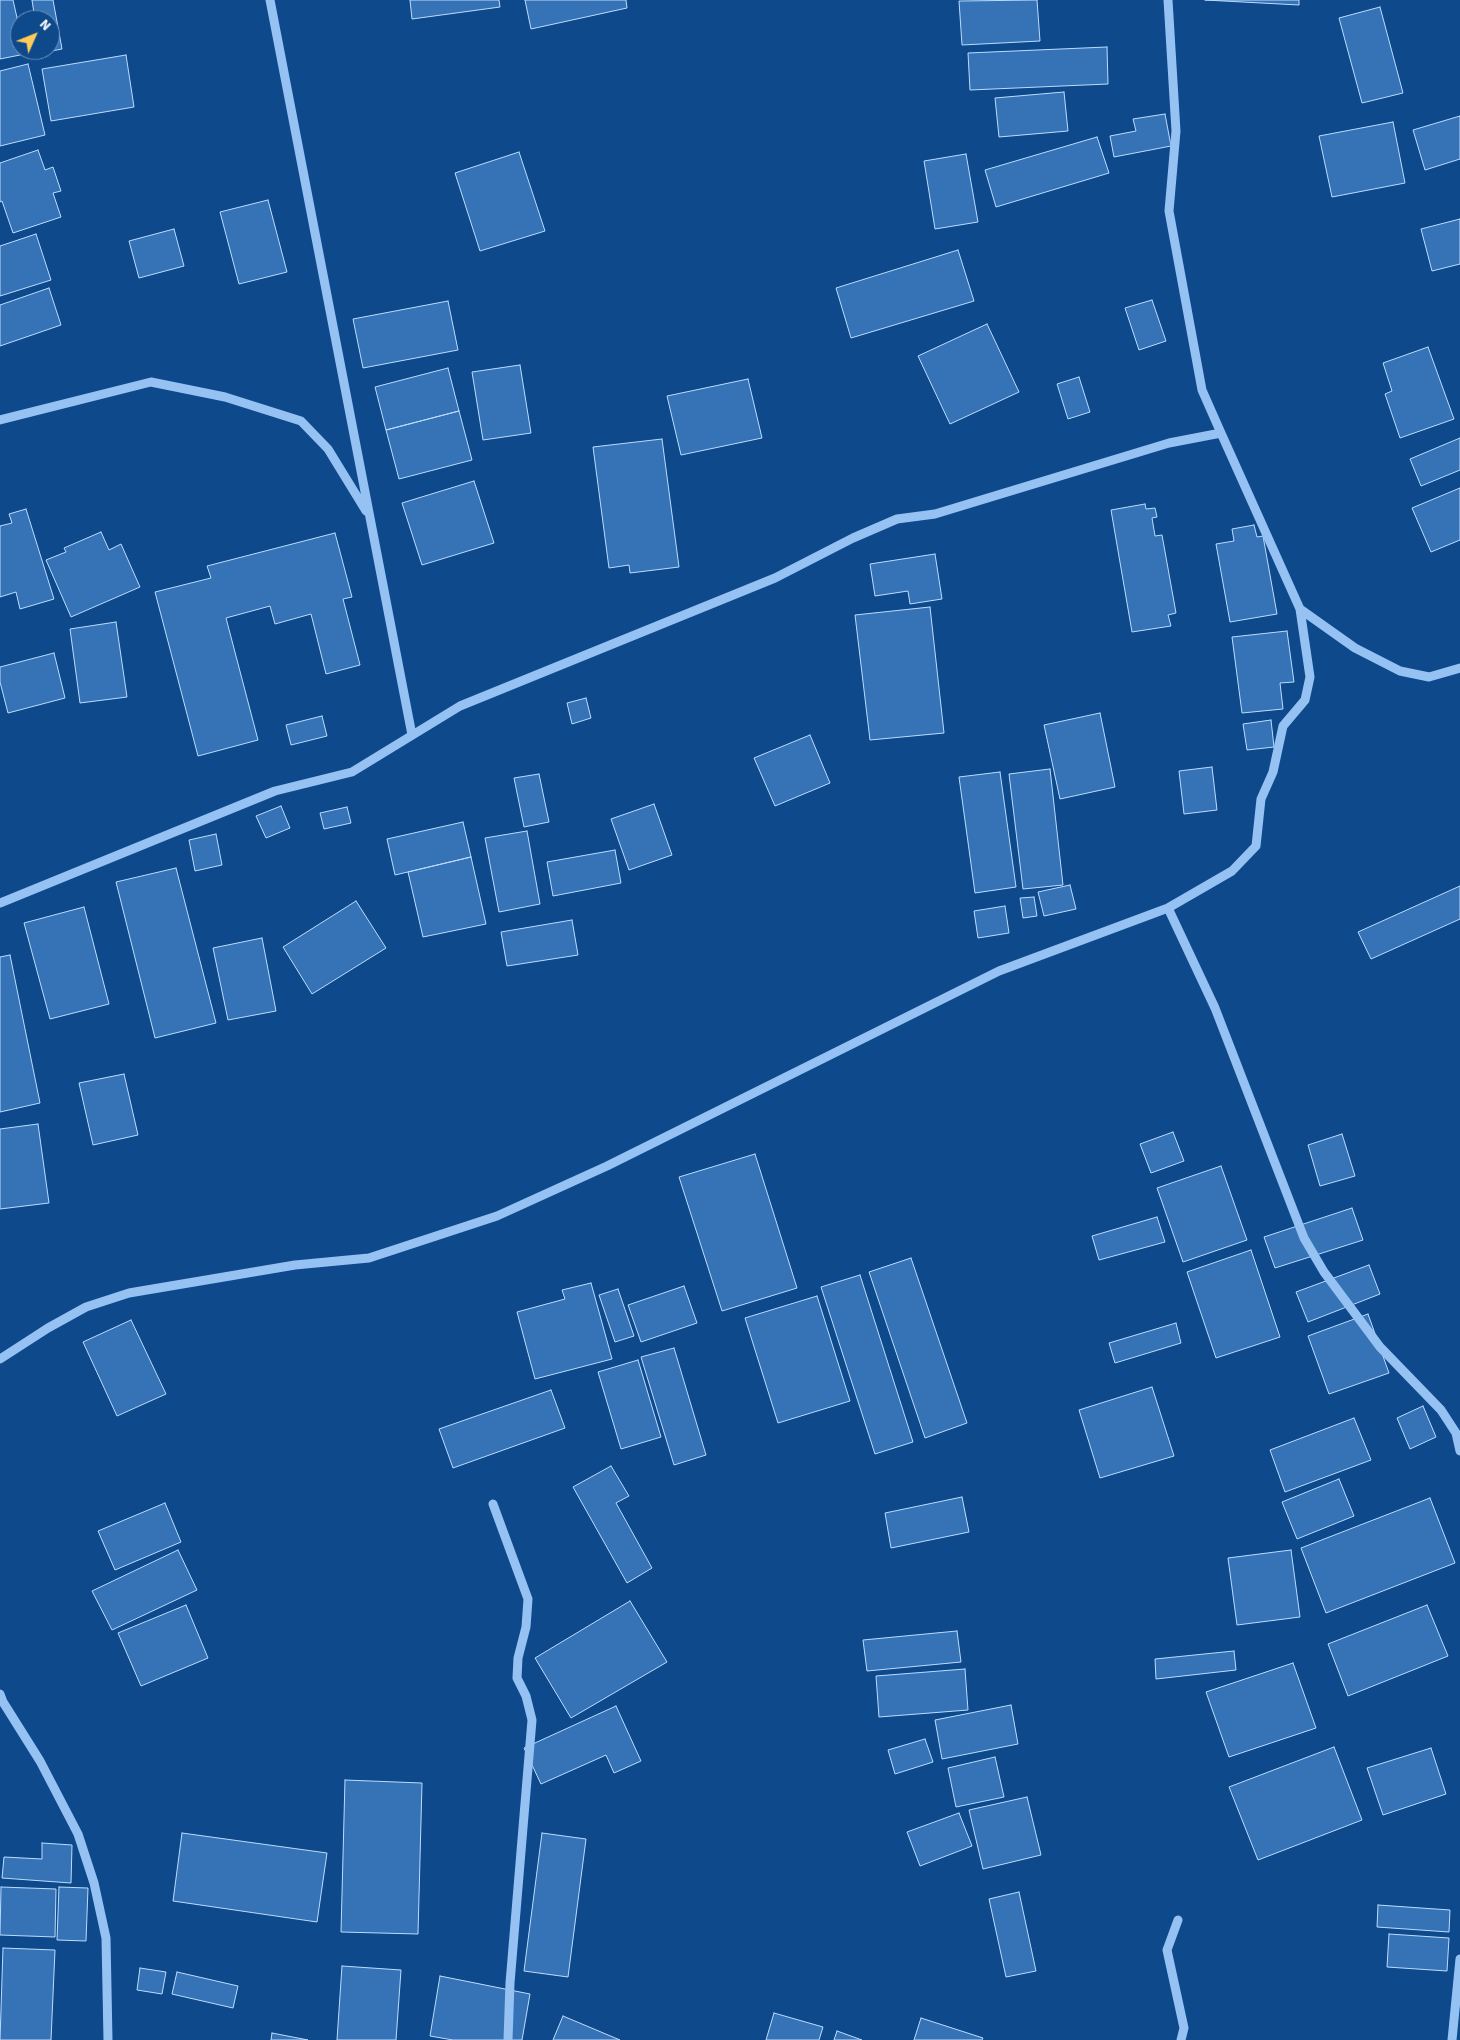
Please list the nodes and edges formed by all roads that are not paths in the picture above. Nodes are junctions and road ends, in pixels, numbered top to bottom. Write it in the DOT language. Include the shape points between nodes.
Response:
graph roads {
  1 [pos="270,0"];
  2 [pos="1168,0"];
  3 [pos="0,420"];
  4 [pos="1221,433"];
  5 [pos="370,516"];
  6 [pos="1300,608"];
  7 [pos="1460,668"];
  8 [pos="412,735"];
  9 [pos="0,903"];
  10 [pos="1168,908"];
  11 [pos="0,1359"];
  12 [pos="1460,1451"];
  13 [pos="493,1504"];
  14 [pos="0,1694"];
  15 [pos="1178,1920"];
  16 [pos="1460,1959"];
  17 [pos="108,2040"];
  18 [pos="508,2040"];
  19 [pos="1181,2040"];
  20 [pos="1452,2040"];
  1 -- 5 [label="street"];
  2 -- 4 [label="street" via="1176,131 1169,211 1202,390"];
  3 -- 5 [label="street" via="151,382 225,397 301,421 328,449"];
  4 -- 6 [label="street"];
  4 -- 8 [label="street" via="1169,443 935,514 897,518 775,578 460,706"];
  5 -- 8 [label="street"];
  6 -- 7 [label="street" via="1355,648 1400,670 1429,676"];
  6 -- 10 [label="street" via="1310,677 1305,700 1283,726 1273,772 1261,799 1256,846 1232,871"];
  8 -- 9 [label="street" via="352,772 275,791"];
  10 -- 11 [label="street" via="999,971 608,1166 497,1216 369,1258 295,1265 129,1293 86,1307"];
  10 -- 12 [label="street" via="1215,1008 1304,1238 1324,1272 1380,1347 1441,1410 1456,1433"];
  13 -- 18 [label="street" via="528,1599 517,1678 532,1720"];
  14 -- 17 [label="street" via="78,1834 94,1883 106,1938"];
  15 -- 19 [label="street" via="1167,1950 1184,2028"];
  16 -- 20 [label="street"];
}
